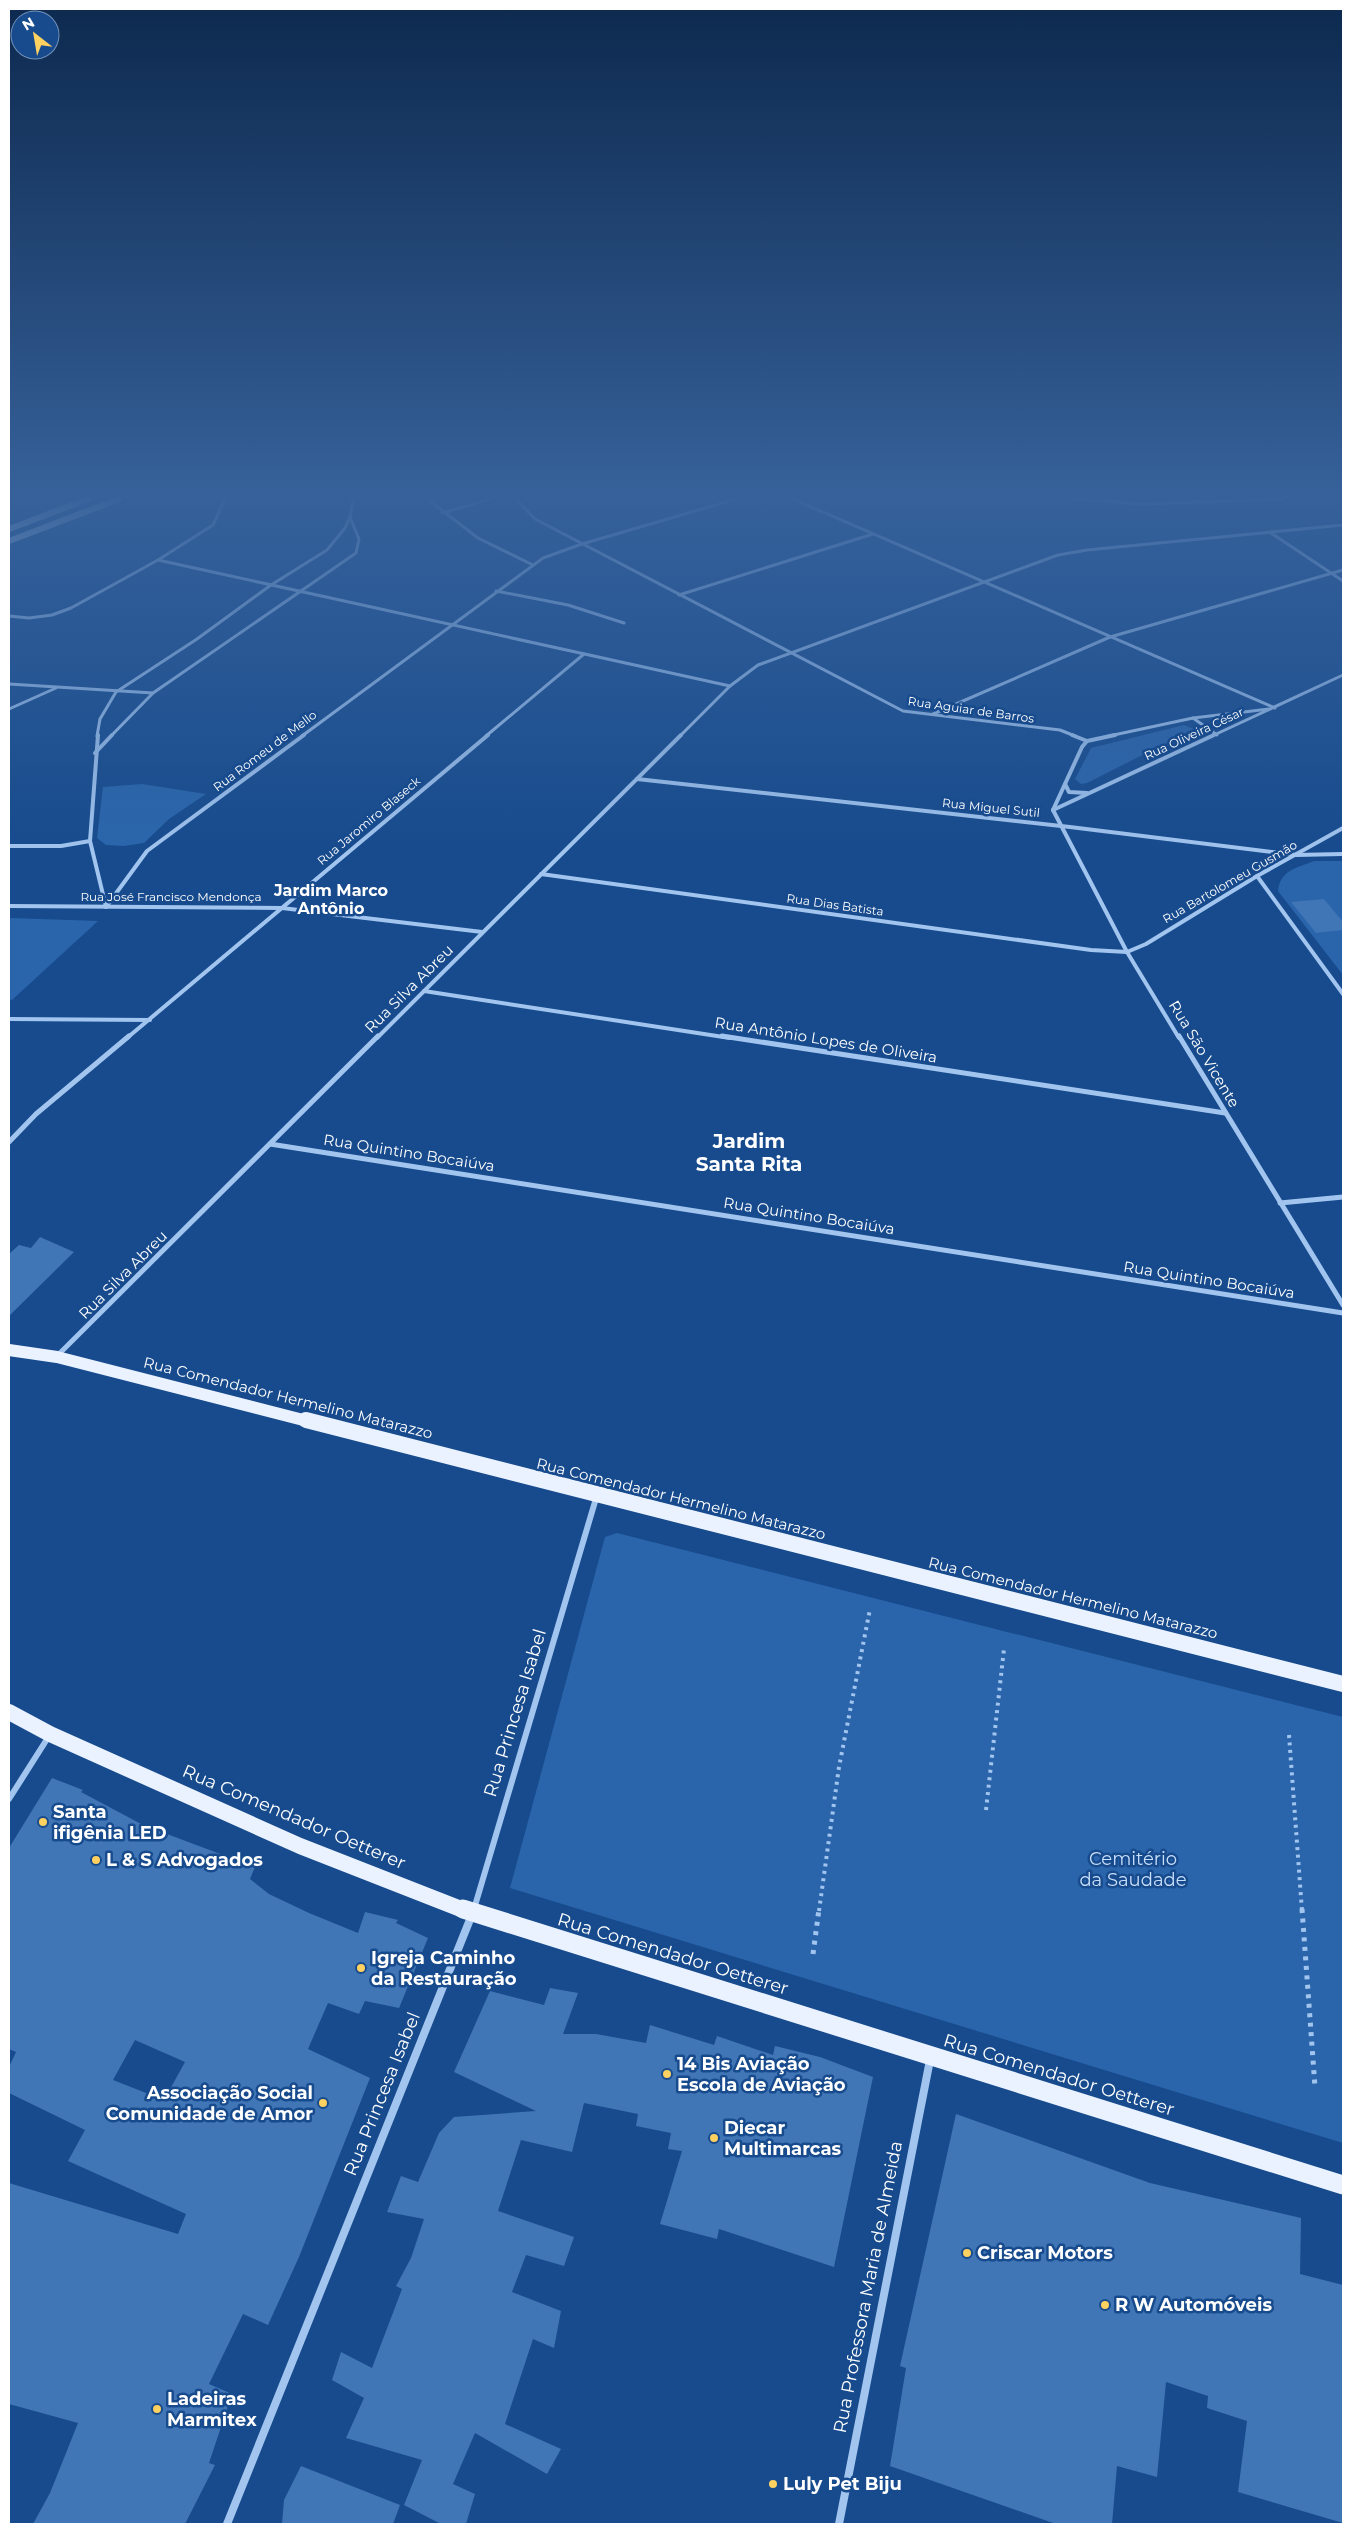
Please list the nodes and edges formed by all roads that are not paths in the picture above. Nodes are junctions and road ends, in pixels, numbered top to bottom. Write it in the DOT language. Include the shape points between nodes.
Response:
graph roads {
  1 [pos="21,617"];
  2 [pos="35,617"];
  3 [pos="227,617"];
  4 [pos="265,617"];
  5 [pos="415,617"];
  6 [pos="461,617"];
  7 [pos="606,617"];
  8 [pos="721,617"];
  9 [pos="885,617"];
  10 [pos="1064,617"];
  11 [pos="1180,617"];
  12 [pos="624,623"];
  13 [pos="450,625"];
  14 [pos="1110,637"];
  15 [pos="788,652"];
  16 [pos="584,654"];
  17 [pos="1343,676"];
  18 [pos="9,684"];
  19 [pos="730,686"];
  20 [pos="56,688"];
  21 [pos="116,692"];
  22 [pos="153,693"];
  23 [pos="1275,708"];
  24 [pos="9,709"];
  25 [pos="932,714"];
  26 [pos="1193,718"];
  27 [pos="1217,735"];
  28 [pos="1087,742"];
  29 [pos="95,753"];
  30 [pos="637,779"];
  31 [pos="1065,784"];
  32 [pos="1091,793"];
  33 [pos="1053,810"];
  34 [pos="1060,826"];
  35 [pos="1343,828"];
  36 [pos="90,842"];
  37 [pos="9,846"];
  38 [pos="1343,854"];
  39 [pos="1296,855"];
  40 [pos="541,874"];
  41 [pos="1257,876"];
  42 [pos="9,906"];
  43 [pos="106,907"];
  44 [pos="282,908"];
  45 [pos="482,932"];
  46 [pos="1127,952"];
  47 [pos="424,991"];
  48 [pos="1343,994"];
  49 [pos="9,1018"];
  50 [pos="150,1020"];
  51 [pos="1225,1113"];
  52 [pos="9,1142"];
  53 [pos="270,1144"];
  54 [pos="1343,1198"];
  55 [pos="1280,1203"];
  56 [pos="1343,1305"];
  57 [pos="1343,1313"];
  58 [pos="9,1350"];
  59 [pos="57,1357"];
  60 [pos="597,1495"];
  61 [pos="1343,1684"];
  62 [pos="9,1712"];
  63 [pos="50,1734"];
  64 [pos="9,1799"];
  65 [pos="472,1914"];
  66 [pos="930,2057"];
  67 [pos="1343,2185"];
  68 [pos="227,2524"];
  69 [pos="839,2524"];
  1 -- 2 [label="street"];
  3 -- 21 [label="street"];
  4 -- 22 [label="street"];
  5 -- 13 [label="street"];
  6 -- 13 [label="street, Rua Romeu de Mello"];
  7 -- 12 [label="street"];
  8 -- 15 [label="street, Rua Aguiar de Barros"];
  9 -- 15 [label="street, Rua Silva Abreu"];
  10 -- 14 [label="street"];
  11 -- 14 [label="street"];
  13 -- 16 [label="street"];
  13 -- 43 [label="street, Rua Romeu de Mello" via="147,851"];
  14 -- 23 [label="street"];
  14 -- 25 [label="street"];
  15 -- 19 [label="street, Rua Silva Abreu" via="758,665"];
  15 -- 25 [label="street, Rua Aguiar de Barros" via="903,711"];
  16 -- 19 [label="street"];
  16 -- 44 [label="street, Rua Jaromiro Blaseck"];
  17 -- 23 [label="street, Rua Oliveira César"];
  18 -- 20 [label="street"];
  19 -- 30 [label="street, Rua Silva Abreu"];
  20 -- 21 [label="street"];
  20 -- 24 [label="street"];
  21 -- 22 [label="street"];
  21 -- 29 [label="street" via="100,719"];
  22 -- 29 [label="street"];
  23 -- 26 [label="street"];
  23 -- 27 [label="street, Rua Oliveira César"];
  25 -- 28 [label="street, Rua Aguiar de Barros" via="1060,730"];
  26 -- 27 [label="street"];
  26 -- 28 [label="street"];
  27 -- 32 [label="street, Rua Oliveira César"];
  28 -- 31 [label="street"];
  29 -- 36 [label="street"];
  30 -- 34 [label="street, Rua Miguel Sutil"];
  30 -- 40 [label="street, Rua Silva Abreu"];
  31 -- 32 [label="street" via="1070,792"];
  31 -- 33 [label="street"];
  32 -- 33 [label="street, Rua Oliveira César"];
  33 -- 34 [label="street, Rua São Vicente"];
  34 -- 39 [label="street, Rua Miguel Sutil"];
  34 -- 46 [label="street, Rua São Vicente"];
  35 -- 39 [label="street, Rua Bartolomeu Gusmão"];
  36 -- 37 [label="street" via="61,846"];
  36 -- 43 [label="street"];
  38 -- 39 [label="street, Rua Miguel Sutil"];
  39 -- 41 [label="street, Rua Bartolomeu Gusmão"];
  40 -- 45 [label="street, Rua Silva Abreu"];
  40 -- 46 [label="street, Rua Dias Batista" via="1091,950"];
  41 -- 46 [label="street, Rua Bartolomeu Gusmão" via="1146,944"];
  41 -- 48 [label="street"];
  42 -- 43 [label="street, Rua José Francisco Mendonça"];
  43 -- 44 [label="street, Rua José Francisco Mendonça"];
  44 -- 45 [label="street, Rua José Francisco Mendonça"];
  44 -- 50 [label="street, Rua Jaromiro Blaseck"];
  45 -- 47 [label="street, Rua Silva Abreu"];
  46 -- 51 [label="street, Rua São Vicente"];
  47 -- 51 [label="street, Rua Antônio Lopes de Oliveira"];
  47 -- 53 [label="street, Rua Silva Abreu"];
  49 -- 50 [label="street"];
  50 -- 52 [label="street, Rua Jaromiro Blaseck" via="36,1114"];
  51 -- 55 [label="street, Rua São Vicente"];
  53 -- 57 [label="street, Rua Quintino Bocaiúva"];
  53 -- 59 [label="street, Rua Silva Abreu"];
  54 -- 55 [label="street"];
  55 -- 56 [label="street, Rua São Vicente"];
  58 -- 59 [label="main road, Rua Comendador Hermelino Matarazzo"];
  59 -- 60 [label="main road, Rua Comendador Hermelino Matarazzo"];
  60 -- 61 [label="main road, Rua Comendador Hermelino Matarazzo"];
  60 -- 65 [label="street, Rua Princesa Isabel"];
  62 -- 63 [label="main road, Rua Comendador Oetterer"];
  63 -- 64 [label="street"];
  63 -- 65 [label="main road, Rua Comendador Oetterer" via="300,1846"];
  65 -- 66 [label="main road, Rua Comendador Oetterer"];
  65 -- 68 [label="street, Rua Princesa Isabel"];
  66 -- 67 [label="main road, Rua Comendador Oetterer"];
  66 -- 69 [label="street, Rua Professora Maria de Almeida"];
}
